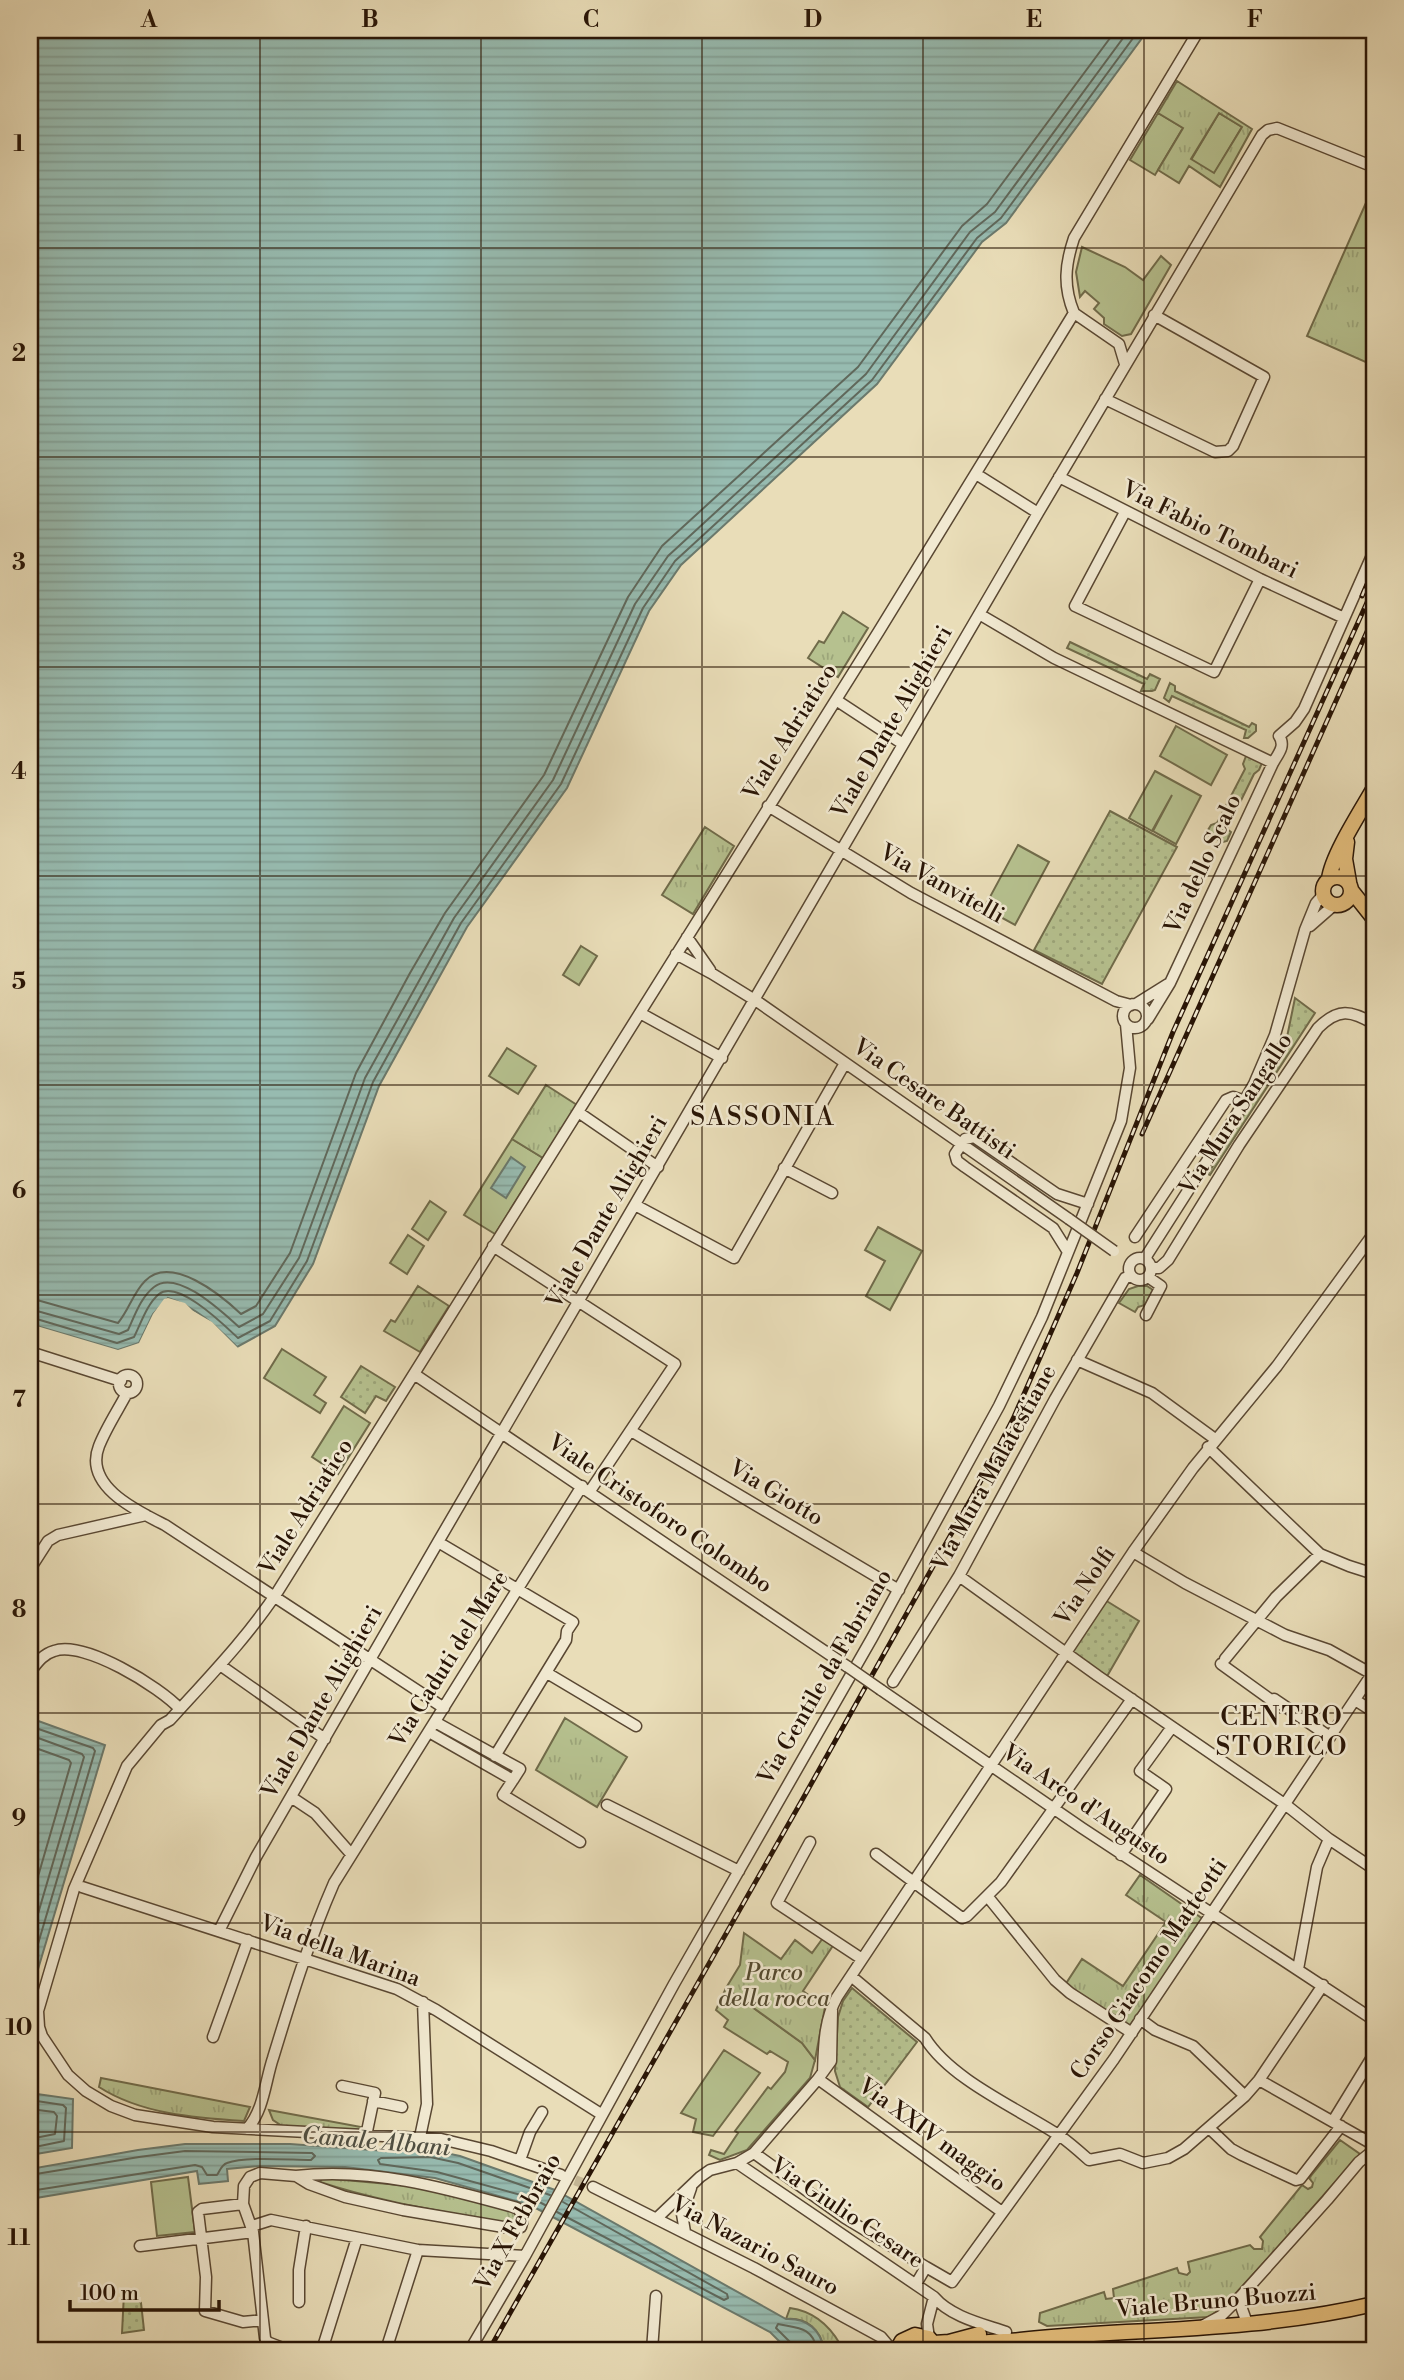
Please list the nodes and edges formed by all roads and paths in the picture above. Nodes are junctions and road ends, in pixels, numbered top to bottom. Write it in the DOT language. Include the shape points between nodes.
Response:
graph roads {
  1 [pos="1199,30"];
  2 [pos="1374,167"];
  3 [pos="1074,313"];
  4 [pos="1154,315"];
  5 [pos="1125,364"];
  6 [pos="1105,399"];
  7 [pos="976,474"];
  8 [pos="1059,477"];
  9 [pos="1125,512"];
  10 [pos="1038,513"];
  11 [pos="1374,551"];
  12 [pos="1259,579"];
  13 [pos="979,614"];
  14 [pos="1344,618"];
  15 [pos="836,700"];
  16 [pos="903,744"];
  17 [pos="1273,763"];
  18 [pos="1374,788"];
  19 [pos="768,806"];
  20 [pos="1348,837"];
  21 [pos="841,851"];
  22 [pos="1329,879"];
  23 [pos="1350,886"];
  24 [pos="1333,901"];
  25 [pos="1373,918"];
  26 [pos="687,937"];
  27 [pos="676,954"];
  28 [pos="712,972"];
  29 [pos="1170,983"];
  30 [pos="1100,992"];
  31 [pos="755,1000"];
  32 [pos="1134,1004"];
  33 [pos="640,1013"];
  34 [pos="1124,1021"];
  35 [pos="1145,1023"];
  36 [pos="1374,1024"];
  37 [pos="1130,1052"];
  38 [pos="722,1058"];
  39 [pos="845,1063"];
  40 [pos="1245,1101"];
  41 [pos="578,1112"];
  42 [pos="960,1143"];
  43 [pos="658,1167"];
  44 [pos="784,1168"];
  45 [pos="832,1193"];
  46 [pos="1087,1203"];
  47 [pos="635,1205"];
  48 [pos="1374,1233"];
  49 [pos="1135,1237"];
  50 [pos="493,1246"];
  51 [pos="1069,1252"];
  52 [pos="1130,1264"];
  53 [pos="1148,1268"];
  54 [pos="1131,1276"];
  55 [pos="579,1302"];
  56 [pos="1146,1315"];
  57 [pos="30,1352"];
  58 [pos="1077,1360"];
  59 [pos="414,1374"];
  60 [pos="632,1431"];
  61 [pos="502,1433"];
  62 [pos="1211,1443"];
  63 [pos="586,1488"];
  64 [pos="146,1515"];
  65 [pos="438,1542"];
  66 [pos="34,1551"];
  67 [pos="1133,1552"];
  68 [pos="1320,1554"];
  69 [pos="30,1569"];
  70 [pos="1374,1574"];
  71 [pos="959,1576"];
  72 [pos="518,1590"];
  73 [pos="899,1590"];
  74 [pos="274,1596"];
  75 [pos="1256,1620"];
  76 [pos="1066,1653"];
  77 [pos="371,1660"];
  78 [pos="220,1665"];
  79 [pos="30,1672"];
  80 [pos="547,1673"];
  81 [pos="893,1682"];
  82 [pos="881,1690"];
  83 [pos="1132,1699"];
  84 [pos="1355,1700"];
  85 [pos="444,1708"];
  86 [pos="180,1709"];
  87 [pos="1374,1712"];
  88 [pos="636,1726"];
  89 [pos="432,1727"];
  90 [pos="1172,1727"];
  91 [pos="1330,1737"];
  92 [pos="325,1739"];
  93 [pos="495,1756"];
  94 [pos="991,1766"];
  95 [pos="513,1780"];
  96 [pos="291,1797"];
  97 [pos="607,1805"];
  98 [pos="1286,1805"];
  99 [pos="1053,1808"];
  100 [pos="1329,1839"];
  101 [pos="580,1842"];
  102 [pos="810,1842"];
  103 [pos="351,1854"];
  104 [pos="876,1854"];
  105 [pos="1121,1854"];
  106 [pos="1374,1869"];
  107 [pos="739,1871"];
  108 [pos="914,1881"];
  109 [pos="82,1887"];
  110 [pos="988,1897"];
  111 [pos="1212,1915"];
  112 [pos="219,1931"];
  113 [pos="248,1940"];
  114 [pos="305,1959"];
  115 [pos="862,1959"];
  116 [pos="1298,1969"];
  117 [pos="851,1976"];
  118 [pos="1323,1985"];
  119 [pos="423,2003"];
  120 [pos="1140,2020"];
  121 [pos="1374,2020"];
  122 [pos="1132,2033"];
  123 [pos="213,2037"];
  124 [pos="1374,2054"];
  125 [pos="821,2076"];
  126 [pos="1259,2080"];
  127 [pos="342,2086"];
  128 [pos="1245,2096"];
  129 [pos="373,2101"];
  130 [pos="261,2106"];
  131 [pos="402,2107"];
  132 [pos="542,2112"];
  133 [pos="601,2114"];
  134 [pos="1337,2124"];
  135 [pos="1209,2128"];
  136 [pos="247,2129"];
  137 [pos="277,2130"];
  138 [pos="1058,2135"];
  139 [pos="366,2136"];
  140 [pos="420,2137"];
  141 [pos="1374,2147"];
  142 [pos="754,2153"];
  143 [pos="520,2160"];
  144 [pos="737,2163"];
  145 [pos="296,2176"];
  146 [pos="563,2178"];
  147 [pos="694,2183"];
  148 [pos="593,2187"];
  149 [pos="243,2204"];
  150 [pos="1002,2212"];
  151 [pos="657,2218"];
  152 [pos="306,2227"];
  153 [pos="252,2229"];
  154 [pos="685,2232"];
  155 [pos="201,2238"];
  156 [pos="357,2238"];
  157 [pos="140,2246"];
  158 [pos="418,2250"];
  159 [pos="525,2256"];
  160 [pos="926,2267"];
  161 [pos="916,2284"];
  162 [pos="656,2296"];
  163 [pos="1241,2296"];
  164 [pos="934,2297"];
  165 [pos="299,2302"];
  166 [pos="1374,2304"];
  167 [pos="263,2320"];
  168 [pos="1247,2323"];
  169 [pos="1199,2328"];
  170 [pos="1006,2332"];
  171 [pos="1061,2335"];
  172 [pos="934,2344"];
  173 [pos="288,2350"];
  174 [pos="323,2350"];
  175 [pos="386,2350"];
  176 [pos="470,2350"];
  177 [pos="553,2350"];
  178 [pos="572,2350"];
  179 [pos="652,2350"];
  180 [pos="894,2350"];
  181 [pos="957,2350"];
  1 -- 3 [label="street" via="1074,238 1065,269"];
  2 -- 4 [label="street, Viale Dante Alighieri" via="1277,128 1265,131"];
  3 -- 5 [label="street" via="1119,344"];
  3 -- 7 [label="street, Viale Adriatico"];
  4 -- 5 [label="street, Viale Dante Alighieri"];
  4 -- 6 [label="street" via="1264,377 1233,446 1220,453"];
  5 -- 6 [label="street, Viale Dante Alighieri"];
  6 -- 8 [label="street, Viale Dante Alighieri"];
  7 -- 10 [label="street"];
  7 -- 15 [label="street, Viale Adriatico"];
  8 -- 9 [label="street, Via Fabio Tombari"];
  8 -- 10 [label="street, Viale Dante Alighieri"];
  9 -- 12 [label="street, Via Fabio Tombari"];
  9 -- 12 [label="street" via="1075,606 1214,672"];
  10 -- 13 [label="street, Viale Dante Alighieri"];
  11 -- 14 [label="street, Via dello Scalo"];
  12 -- 14 [label="street, Via Fabio Tombari"];
  13 -- 16 [label="street, Viale Dante Alighieri"];
  13 -- 17 [label="street" via="1054,659"];
  14 -- 17 [label="street, Via dello Scalo" via="1304,709 1279,736 1282,746"];
  15 -- 16 [label="street"];
  15 -- 19 [label="street, Viale Adriatico"];
  16 -- 21 [label="street, Viale Dante Alighieri"];
  17 -- 29 [label="street, Via dello Scalo"];
  18 -- 20 [label="main road"];
  19 -- 21 [label="street, Via Vanvitelli"];
  19 -- 26 [label="street, Viale Adriatico"];
  20 -- 22 [label="main road"];
  20 -- 23 [label="main road" via="1345,859"];
  21 -- 30 [label="street, Via Vanvitelli"];
  21 -- 31 [label="street, Viale Dante Alighieri"];
  22 -- 23 [label="main road" via="1338,877"];
  22 -- 24 [label="main road" via="1324,886"];
  23 -- 24 [label="main road" via="1348,901"];
  23 -- 25 [label="main road"];
  24 -- 25 [label="main road"];
  24 -- 40 [label="street" via="1316,903 1275,1035"];
  26 -- 27 [label="street, Viale Adriatico"];
  26 -- 28 [label="street, Via Cesare Battisti"];
  27 -- 28 [label="street, Via Cesare Battisti"];
  27 -- 33 [label="street, Viale Adriatico"];
  28 -- 31 [label="street, Via Cesare Battisti"];
  29 -- 32 [label="street"];
  29 -- 35 [label="street, Via dello Scalo"];
  30 -- 32 [label="street, Via Vanvitelli"];
  30 -- 34 [label="street, Via Vanvitelli"];
  31 -- 38 [label="street, Viale Dante Alighieri"];
  31 -- 39 [label="street, Via Cesare Battisti"];
  32 -- 34 [label="street" via="1125,1010"];
  32 -- 35 [label="street" via="1144,1007"];
  33 -- 38 [label="street"];
  33 -- 41 [label="street, Viale Adriatico"];
  34 -- 35 [label="street" via="1132,1028"];
  34 -- 37 [label="street, Via Gentile da Fabriano"];
  35 -- 37 [label="street, Via Gentile da Fabriano"];
  36 -- 53 [label="street, Via Mura Sangallo" via="1349,1013 1327,1019 1318,1028 1231,1156 1168,1260 1159,1268"];
  37 -- 46 [label="street, Via Gentile da Fabriano" via="1121,1121"];
  38 -- 43 [label="street, Viale Dante Alighieri"];
  39 -- 42 [label="street, Via Cesare Battisti"];
  39 -- 44 [label="street"];
  40 -- 49 [label="street" via="1227,1098"];
  40 -- 53 [label="street" via="1147,1255"];
  41 -- 43 [label="street"];
  41 -- 50 [label="street, Viale Adriatico"];
  42 -- 46 [label="street" via="974,1138 1057,1194"];
  42 -- 51 [label="street" via="957,1161 1053,1228"];
  42 -- 52 [label="street, Via Cesare Battisti, bridge"];
  43 -- 47 [label="street, Viale Dante Alighieri"];
  44 -- 45 [label="street"];
  44 -- 47 [label="street" via="734,1258"];
  46 -- 51 [label="street, Via Gentile da Fabriano"];
  47 -- 55 [label="street, Viale Dante Alighieri"];
  48 -- 62 [label="street, Via Nolfi" via="1277,1366"];
  50 -- 55 [label="street"];
  50 -- 59 [label="street, Viale Adriatico"];
  51 -- 73 [label="street, Via Gentile da Fabriano" via="999,1406"];
  52 -- 53 [label="street" via="1135,1258"];
  52 -- 54 [label="street"];
  53 -- 54 [label="street" via="1139,1280"];
  53 -- 56 [label="street" via="1161,1286"];
  54 -- 58 [label="street, Via Mura Malatestiane" via="1125,1278"];
  55 -- 60 [label="street, Via Caduti del Mare" via="674,1364"];
  55 -- 61 [label="street, Viale Dante Alighieri"];
  57 -- 64 [label="street" via="121,1381 127,1393 96,1459 107,1488"];
  58 -- 62 [label="street" via="1152,1393 1198,1425"];
  58 -- 71 [label="street, Via Mura Malatestiane"];
  59 -- 61 [label="street, Viale Cristoforo Colombo"];
  59 -- 74 [label="street, Viale Adriatico"];
  60 -- 63 [label="street, Via Caduti del Mare"];
  60 -- 73 [label="street, Via Giotto"];
  61 -- 63 [label="street, Viale Cristoforo Colombo"];
  61 -- 65 [label="street, Viale Dante Alighieri"];
  62 -- 67 [label="street, Via Nolfi"];
  62 -- 68 [label="street"];
  63 -- 72 [label="street, Via Caduti del Mare"];
  63 -- 82 [label="street, Viale Cristoforo Colombo, bridge"];
  64 -- 66 [label="street" via="58,1535"];
  64 -- 74 [label="street"];
  65 -- 72 [label="street"];
  65 -- 77 [label="street, Viale Dante Alighieri"];
  66 -- 69 [label="street"];
  67 -- 75 [label="street"];
  67 -- 76 [label="street, Via Nolfi"];
  68 -- 70 [label="street"];
  68 -- 75 [label="street"];
  71 -- 76 [label="street"];
  71 -- 81 [label="street, Via Mura Malatestiane"];
  72 -- 80 [label="street" via="573,1622"];
  72 -- 85 [label="street, Via Caduti del Mare"];
  73 -- 107 [label="street, Via Gentile da Fabriano"];
  74 -- 77 [label="street"];
  74 -- 78 [label="street, Viale Adriatico"];
  75 -- 84 [label="street, Corso Giacomo Matteotti" via="1372,1674"];
  75 -- 91 [label="street" via="1223,1661 1271,1700"];
  76 -- 83 [label="street"];
  76 -- 94 [label="street, Via Nolfi"];
  77 -- 85 [label="street"];
  77 -- 92 [label="street, Viale Dante Alighieri"];
  78 -- 86 [label="street, Viale Adriatico"];
  78 -- 92 [label="street"];
  79 -- 86 [label="street" via="43,1656 67,1649 128,1671"];
  80 -- 88 [label="street"];
  80 -- 93 [label="street"];
  82 -- 94 [label="street, Via Arco d'Augusto"];
  83 -- 90 [label="street"];
  83 -- 99 [label="street"];
  84 -- 87 [label="street"];
  84 -- 91 [label="street, Corso Giacomo Matteotti"];
  85 -- 89 [label="street, Via Caduti del Mare"];
  86 -- 136 [label="street, Viale Adriatico" via="130,1760 74,1889 38,2011 39,2027 68,2075 111,2106 159,2121"];
  89 -- 93 [label="street"];
  89 -- 95 [label="street"];
  89 -- 103 [label="street, Via Caduti del Mare"];
  90 -- 98 [label="street"];
  90 -- 105 [label="street" via="1140,1771 1166,1789"];
  91 -- 98 [label="street, Corso Giacomo Matteotti"];
  92 -- 96 [label="street, Viale Dante Alighieri"];
  93 -- 95 [label="street" via="520,1769"];
  94 -- 99 [label="street, Via Arco d'Augusto"];
  94 -- 108 [label="street, Via Nolfi"];
  95 -- 101 [label="street" via="503,1795"];
  96 -- 103 [label="street" via="315,1813"];
  96 -- 112 [label="street, Viale Dante Alighieri"];
  97 -- 107 [label="street"];
  98 -- 100 [label="street"];
  98 -- 111 [label="street, Corso Giacomo Matteotti"];
  99 -- 105 [label="street, Via Arco d'Augusto"];
  99 -- 110 [label="street"];
  100 -- 106 [label="street"];
  100 -- 116 [label="street" via="1317,1867"];
  102 -- 115 [label="street" via="777,1903"];
  103 -- 114 [label="street, Via Caduti del Mare" via="334,1883"];
  104 -- 108 [label="street"];
  105 -- 111 [label="street, Via Arco d'Augusto"];
  107 -- 133 [label="street, Via Gentile da Fabriano"];
  108 -- 110 [label="street" via="962,1918"];
  108 -- 115 [label="street, Via Nolfi"];
  109 -- 112 [label="street, Via della Marina"];
  110 -- 122 [label="street" via="1055,1980"];
  111 -- 116 [label="street, Via Arco d'Augusto"];
  111 -- 120 [label="street, Corso Giacomo Matteotti"];
  112 -- 113 [label="street, Via della Marina"];
  113 -- 114 [label="street, Via della Marina"];
  113 -- 123 [label="street"];
  114 -- 119 [label="street, Via della Marina" via="397,1989"];
  114 -- 130 [label="street, Via Caduti del Mare"];
  115 -- 117 [label="street, Via Nolfi"];
  116 -- 118 [label="street, Via Arco d'Augusto"];
  117 -- 125 [label="street, Via Nolfi" via="825,2026"];
  117 -- 138 [label="street" via="980,2088"];
  118 -- 121 [label="street, Via Arco d'Augusto"];
  118 -- 126 [label="street"];
  119 -- 133 [label="street, Via della Marina"];
  119 -- 140 [label="street" via="427,2104"];
  120 -- 122 [label="street, Corso Giacomo Matteotti"];
  120 -- 128 [label="street" via="1193,2046"];
  122 -- 138 [label="street, Corso Giacomo Matteotti"];
  124 -- 134 [label="street"];
  125 -- 142 [label="street"];
  125 -- 150 [label="street, Via XXIV maggio"];
  126 -- 128 [label="street"];
  126 -- 134 [label="street"];
  127 -- 129 [label="street" via="375,2093"];
  128 -- 135 [label="street"];
  129 -- 131 [label="street"];
  129 -- 139 [label="street"];
  130 -- 136 [label="street, Via Caduti del Mare"];
  130 -- 137 [label="street"];
  132 -- 143 [label="street"];
  133 -- 146 [label="street, Via X Febbraio"];
  134 -- 135 [label="street" via="1296,2180 1231,2149"];
  134 -- 141 [label="street"];
  135 -- 138 [label="street" via="1168,2158 1143,2163 1120,2154 1089,2160"];
  136 -- 137 [label="street"];
  137 -- 139 [label="street"];
  138 -- 150 [label="street, Corso Giacomo Matteotti"];
  139 -- 140 [label="street"];
  140 -- 143 [label="street"];
  141 -- 163 [label="street"];
  142 -- 144 [label="street"];
  142 -- 160 [label="street" via="845,2218"];
  143 -- 146 [label="street"];
  144 -- 147 [label="street" via="710,2170"];
  144 -- 161 [label="street, Via Giulio Cesare"];
  145 -- 145 [label="street" via="345,2197 403,2210 516,2229 523,2221 517,2208 433,2185 344,2174"];
  145 -- 149 [label="street" via="260,2173 250,2177 244,2186"];
  146 -- 159 [label="street, Via X Febbraio"];
  147 -- 151 [label="street"];
  147 -- 154 [label="street" via="682,2214"];
  148 -- 151 [label="street, Via Nazario Sauro"];
  149 -- 153 [label="street"];
  149 -- 155 [label="street" via="201,2209"];
  150 -- 160 [label="street, Corso Giacomo Matteotti" via="952,2282"];
  151 -- 154 [label="street, Via Nazario Sauro"];
  152 -- 153 [label="street" via="271,2220"];
  152 -- 156 [label="street"];
  152 -- 165 [label="street"];
  153 -- 155 [label="street"];
  153 -- 167 [label="street"];
  154 -- 180 [label="street, Via Nazario Sauro" via="881,2337"];
  155 -- 157 [label="street"];
  155 -- 167 [label="street" via="205,2311 243,2322"];
  156 -- 158 [label="street"];
  156 -- 174 [label="street"];
  158 -- 159 [label="street"];
  158 -- 175 [label="street"];
  159 -- 176 [label="street, Via X Febbraio"];
  160 -- 161 [label="street"];
  161 -- 164 [label="street, Via Giulio Cesare"];
  162 -- 179 [label="street"];
  163 -- 168 [label="street"];
  163 -- 169 [label="street" via="1221,2316"];
  164 -- 170 [label="street, Via Giulio Cesare" via="959,2314"];
  164 -- 172 [label="street, Via Giulio Cesare" via="927,2324"];
  166 -- 168 [label="main road, Viale Bruno Buozzi"];
  167 -- 173 [label="street" via="267,2342"];
  168 -- 169 [label="main road, Viale Bruno Buozzi"];
  169 -- 171 [label="main road, Viale Bruno Buozzi"];
  170 -- 171 [label="main road, Viale Bruno Buozzi"];
  170 -- 172 [label="main road, Viale Bruno Buozzi"];
  171 -- 181 [label="main road, Viale Bruno Buozzi"];
  172 -- 180 [label="main road, Viale Bruno Buozzi" via="922,2335 907,2337"];
  177 -- 178 [label="street"];
}
